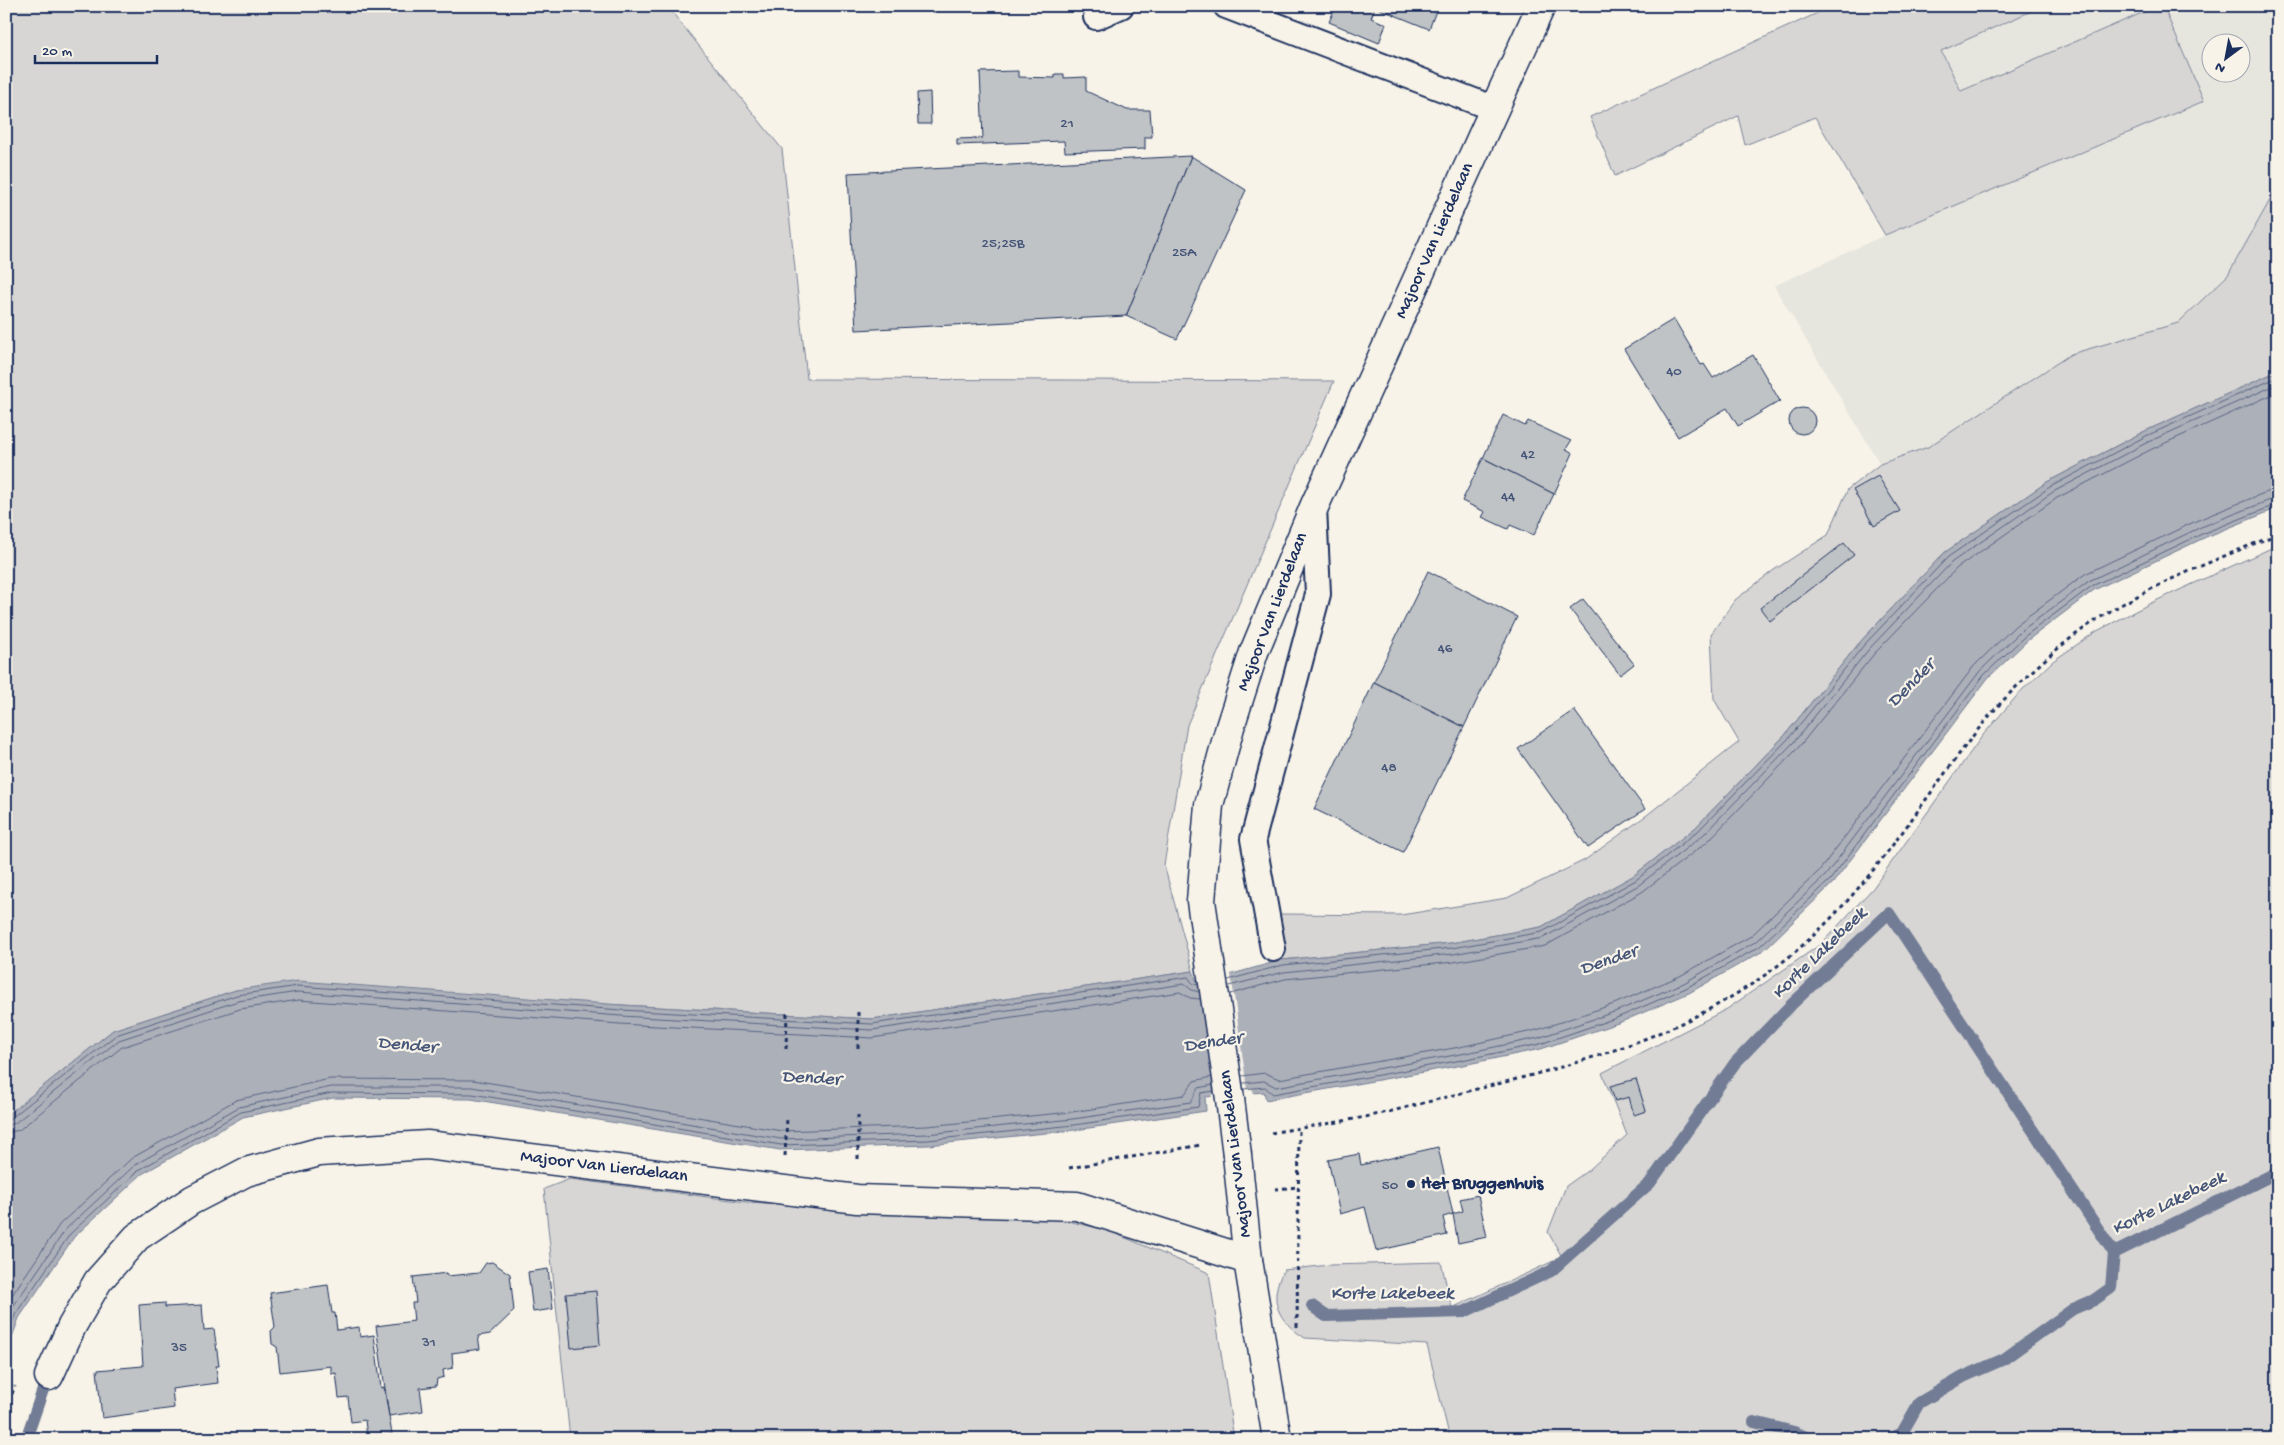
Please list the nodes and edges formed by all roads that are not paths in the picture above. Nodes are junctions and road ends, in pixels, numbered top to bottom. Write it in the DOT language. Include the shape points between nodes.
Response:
graph roads {
  1 [pos="1121,6"];
  2 [pos="1226,6"];
  3 [pos="1541,6"];
  4 [pos="1096,17"];
  5 [pos="1495,109"];
  6 [pos="1314,507"];
  7 [pos="1273,949"];
  8 [pos="1248,1260"];
  9 [pos="49,1376"];
  10 [pos="1277,1439"];
  1 -- 4 [label="lane"];
  2 -- 5 [label="lane"];
  3 -- 5 [label="street, Majoor Van Lierdelaan"];
  5 -- 6 [label="street, Majoor Van Lierdelaan"];
  6 -- 7 [label="lane" via="1318,594 1253,839"];
  6 -- 8 [label="street, Majoor Van Lierdelaan, bridge" via="1254,652 1209,805 1201,901 1237,1155"];
  8 -- 9 [label="street, Majoor Van Lierdelaan" via="1077,1206 857,1199 427,1145 319,1152 246,1172 192,1200 137,1237 98,1281"];
  8 -- 10 [label="street, Majoor Van Lierdelaan"];
}
